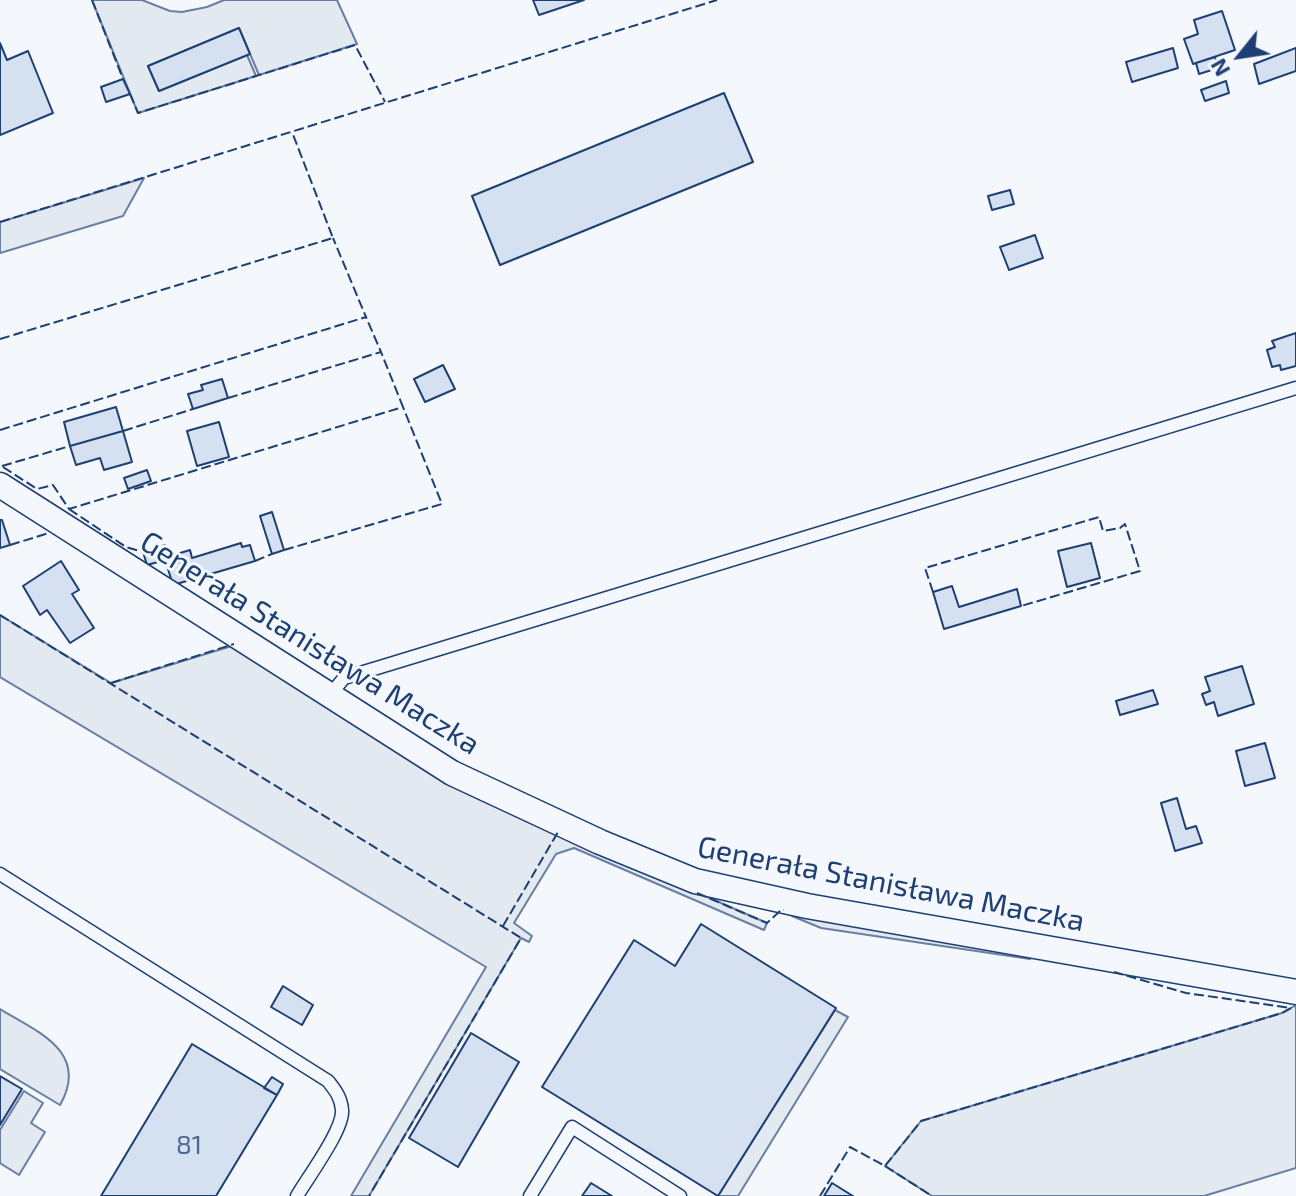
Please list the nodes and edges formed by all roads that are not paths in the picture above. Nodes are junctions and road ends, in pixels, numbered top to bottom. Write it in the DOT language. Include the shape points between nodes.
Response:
graph roads {
  1 [pos="1296,388"];
  2 [pos="0,485"];
  3 [pos="330,695"];
  4 [pos="0,874"];
  5 [pos="1296,992"];
  6 [pos="297,1196"];
  7 [pos="530,1196"];
  8 [pos="680,1196"];
  1 -- 3 [label="lane" via="344,678"];
  2 -- 3 [label="street, Generała Stanisława Maczka"];
  3 -- 5 [label="street, Generała Stanisława Maczka" via="452,773 695,881 807,906"];
  4 -- 6 [label="lane" via="328,1081 339,1095 343,1113"];
  7 -- 8 [label="lane" via="572,1127"];
}
